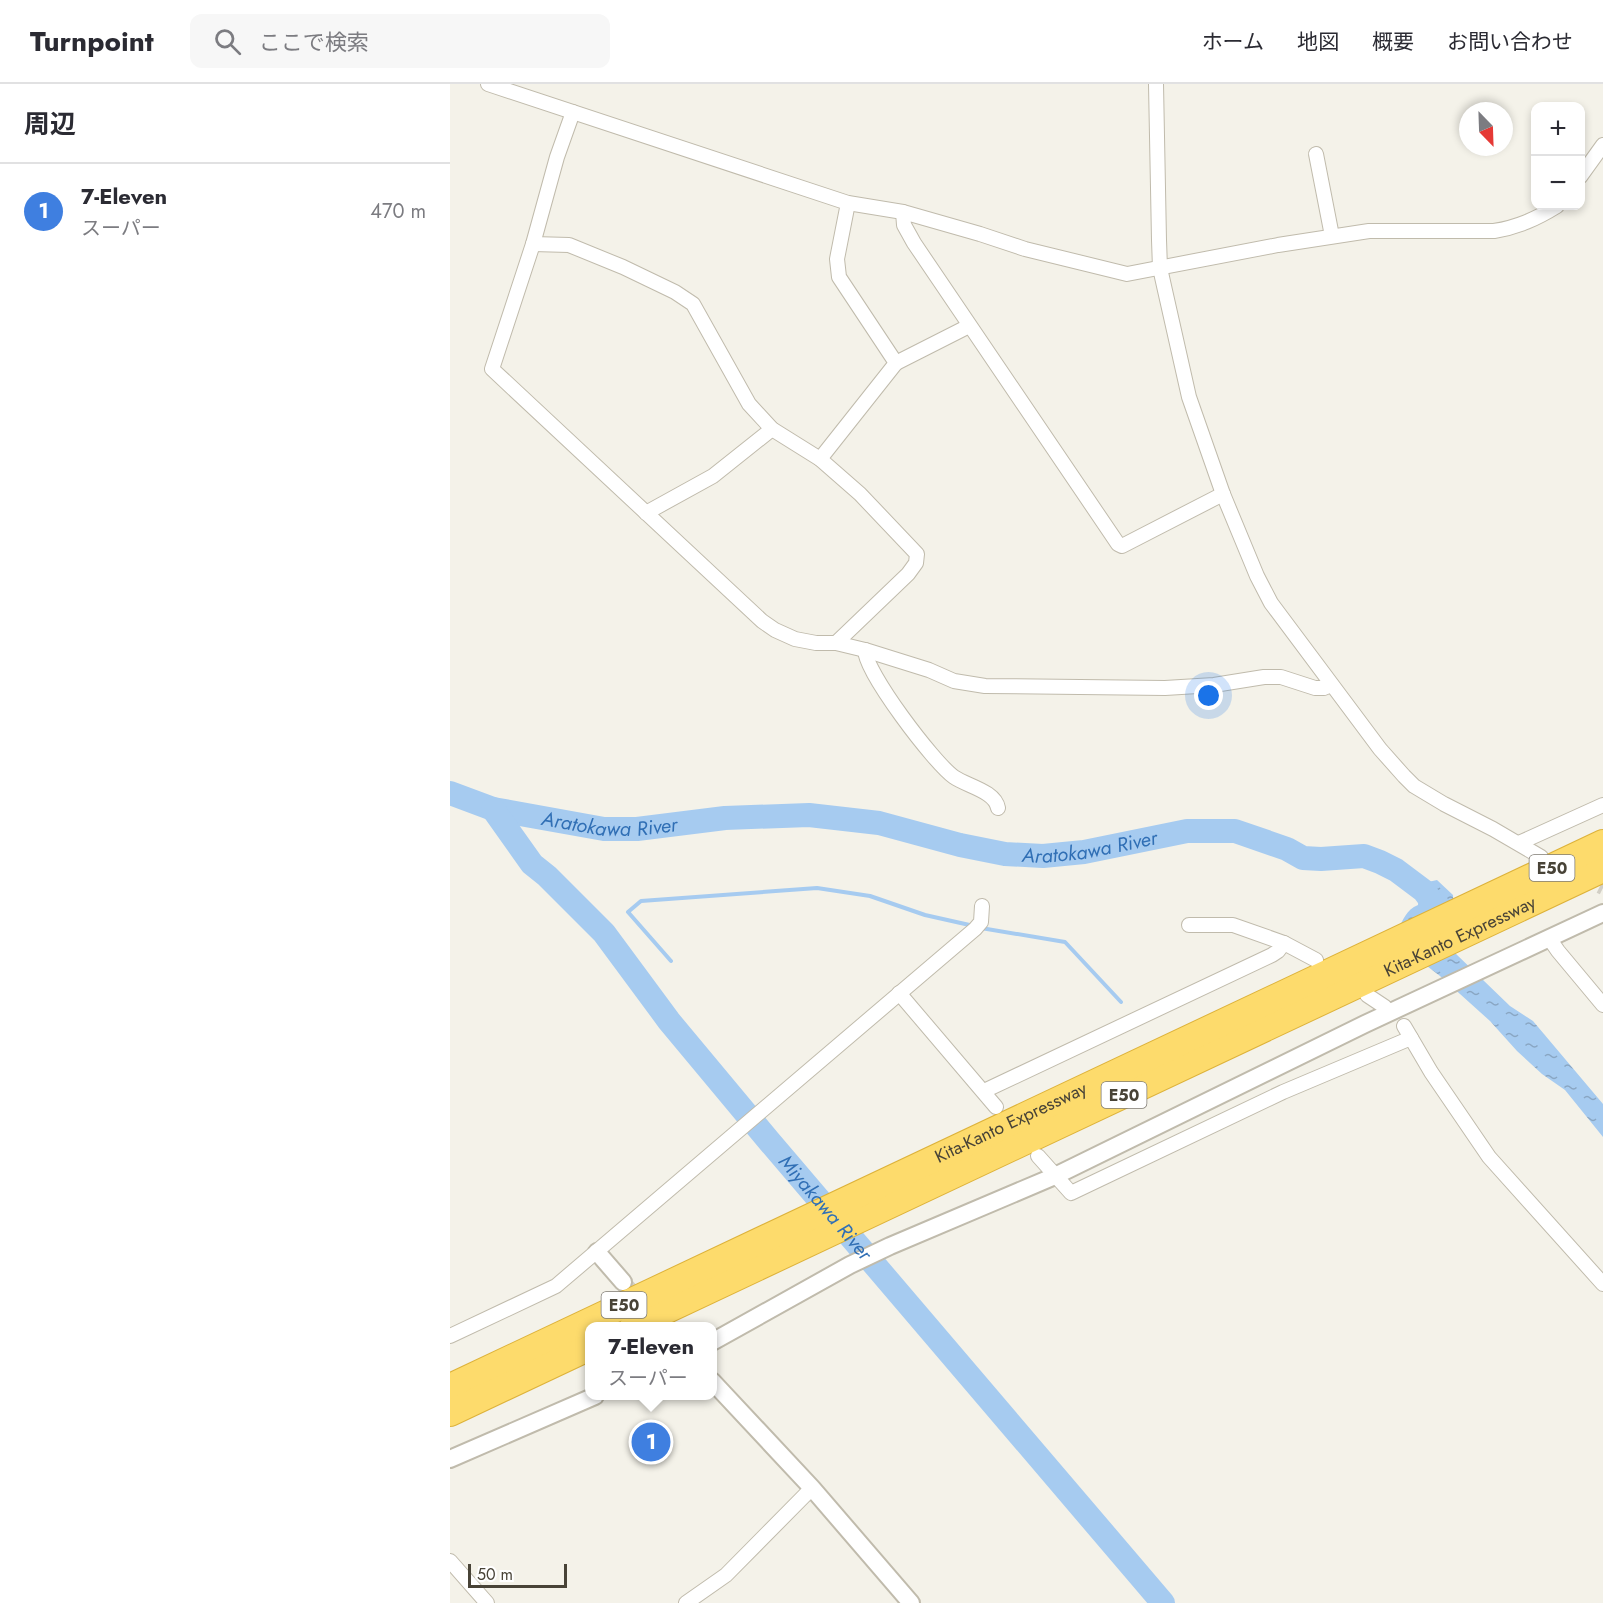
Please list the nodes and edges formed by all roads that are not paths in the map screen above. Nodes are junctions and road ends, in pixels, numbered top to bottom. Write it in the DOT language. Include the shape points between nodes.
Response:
graph roads {
  1 [pos="488,84"];
  2 [pos="1156,84"];
  3 [pos="573,112"];
  4 [pos="1603,145"];
  5 [pos="1316,154"];
  6 [pos="1585,171"];
  7 [pos="848,203"];
  8 [pos="1549,210"];
  9 [pos="903,212"];
  10 [pos="1332,236"];
  11 [pos="533,244"];
  12 [pos="1160,268"];
  13 [pos="969,326"];
  14 [pos="896,363"];
  15 [pos="772,429"];
  16 [pos="820,459"];
  17 [pos="1223,494"];
  18 [pos="646,513"];
  19 [pos="836,643"];
  20 [pos="865,650"];
  21 [pos="1331,685"];
  22 [pos="1603,805"];
  23 [pos="998,808"];
  24 [pos="1519,843"];
  25 [pos="1603,843"];
  26 [pos="1541,856"];
  27 [pos="1603,869"];
  28 [pos="982,906"];
  29 [pos="1603,913"];
  30 [pos="1189,925"];
  31 [pos="1543,941"];
  32 [pos="1284,943"];
  33 [pos="1316,960"];
  34 [pos="1371,986"];
  35 [pos="899,993"];
  36 [pos="1603,1005"];
  37 [pos="1384,1007"];
  38 [pos="984,1091"];
  39 [pos="996,1107"];
  40 [pos="1038,1156"];
  41 [pos="1055,1176"];
  42 [pos="865,1204"];
  43 [pos="803,1233"];
  44 [pos="597,1252"];
  45 [pos="623,1282"];
  46 [pos="1603,1284"];
  47 [pos="599,1322"];
  48 [pos="640,1322"];
  49 [pos="585,1328"];
  50 [pos="450,1336"];
  51 [pos="717,1339"];
  52 [pos="585,1349"];
  53 [pos="717,1386"];
  54 [pos="450,1387"];
  55 [pos="585,1400"];
  56 [pos="450,1413"];
  57 [pos="450,1459"];
  58 [pos="812,1488"];
  59 [pos="450,1561"];
  60 [pos="487,1603"];
  61 [pos="686,1603"];
  62 [pos="910,1603"];
  1 -- 3 [label="street"];
  2 -- 12 [label="street"];
  3 -- 7 [label="street"];
  3 -- 11 [label="street"];
  4 -- 6 [label="street"];
  5 -- 10 [label="street"];
  7 -- 9 [label="street"];
  7 -- 14 [label="street" via="837,259 839,277"];
  8 -- 10 [label="street" via="1525,223 1494,231 1369,231"];
  9 -- 12 [label="street" via="1117,273"];
  9 -- 13 [label="street" via="904,225"];
  10 -- 12 [label="street"];
  11 -- 15 [label="street" via="569,245 654,282 693,304 749,404"];
  11 -- 18 [label="street" via="492,369"];
  12 -- 17 [label="street" via="1189,397"];
  13 -- 14 [label="street"];
  13 -- 17 [label="street" via="1118,544 1122,546"];
  14 -- 16 [label="street"];
  15 -- 16 [label="street"];
  15 -- 18 [label="street" via="713,476"];
  16 -- 19 [label="street" via="917,554 908,574"];
  17 -- 21 [label="street" via="1271,603"];
  18 -- 19 [label="street" via="775,630 795,639"];
  19 -- 20 [label="street"];
  20 -- 21 [label="street" via="954,681 985,686 1165,688 1264,676 1315,688"];
  20 -- 23 [label="street" via="879,681 931,755 957,780 995,800"];
  21 -- 24 [label="street" via="1414,786"];
  22 -- 24 [label="street"];
  24 -- 26 [label="street"];
  25 -- 42 [label="highway, Kita-Kanto Expressway / E50" via="1352,962"];
  27 -- 34 [label="highway, Kita-Kanto Expressway / E50"];
  28 -- 35 [label="street" via="979,926"];
  29 -- 31 [label="street"];
  30 -- 32 [label="street" via="1233,925"];
  31 -- 36 [label="street" via="1558,951"];
  31 -- 41 [label="street"];
  32 -- 33 [label="street"];
  32 -- 38 [label="street" via="1272,955"];
  34 -- 37 [label="street"];
  34 -- 42 [label="highway, Kita-Kanto Expressway / E50"];
  35 -- 38 [label="street"];
  35 -- 44 [label="street"];
  38 -- 39 [label="street"];
  40 -- 41 [label="street"];
  41 -- 46 [label="street" via="1071,1193 1408,1032 1489,1157"];
  41 -- 51 [label="street" via="850,1265"];
  42 -- 43 [label="highway, Kita-Kanto Expressway / E50"];
  43 -- 47 [label="highway, Kita-Kanto Expressway / E50"];
  43 -- 48 [label="highway, Kita-Kanto Expressway / E50"];
  44 -- 45 [label="street"];
  44 -- 50 [label="street" via="547,1291"];
  49 -- 54 [label="highway, Kita-Kanto Expressway / E50"];
  52 -- 56 [label="highway"];
  53 -- 58 [label="street"];
  55 -- 57 [label="street"];
  58 -- 61 [label="street" via="726,1575"];
  58 -- 62 [label="street"];
  59 -- 60 [label="street"];
}
